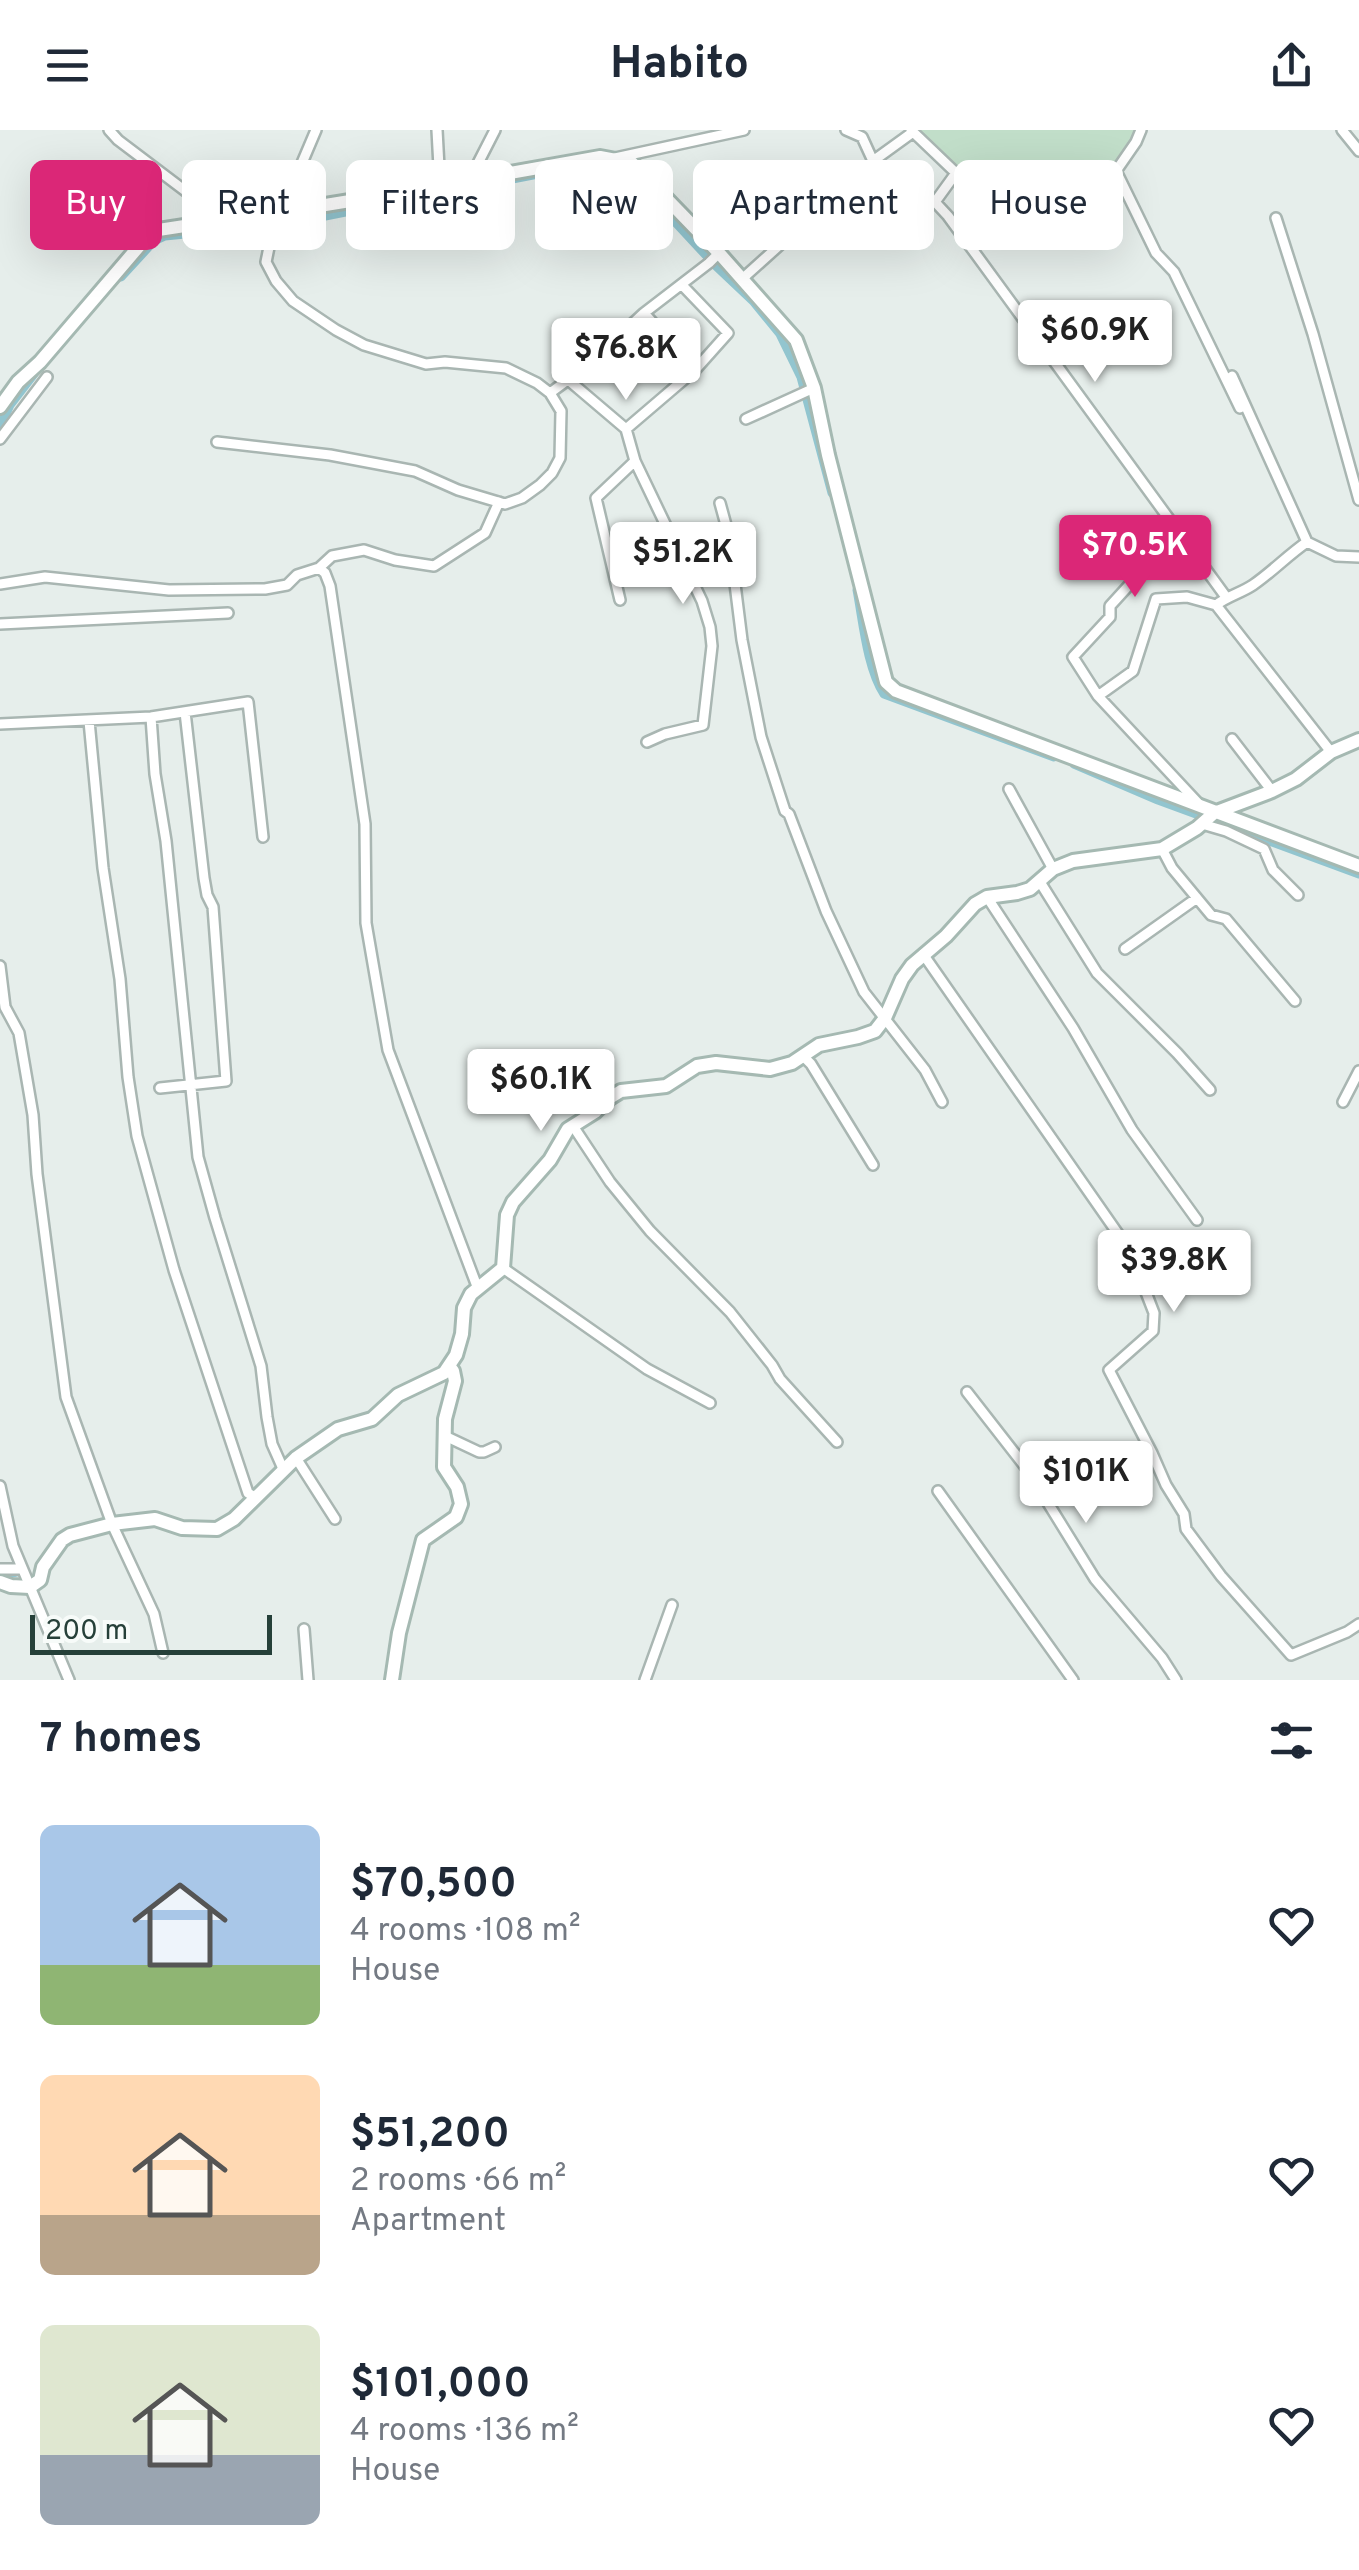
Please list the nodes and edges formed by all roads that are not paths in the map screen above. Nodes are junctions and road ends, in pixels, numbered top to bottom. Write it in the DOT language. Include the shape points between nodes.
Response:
graph roads {
  1 [pos="109,130"];
  2 [pos="316,130"];
  3 [pos="437,130"];
  4 [pos="495,130"];
  5 [pos="744,130"];
  6 [pos="846,130"];
  7 [pos="1140,130"];
  8 [pos="1342,130"];
  9 [pos="912,131"];
  10 [pos="1359,151"];
  11 [pos="612,158"];
  12 [pos="304,160"];
  13 [pos="439,160"];
  14 [pos="480,160"];
  15 [pos="873,160"];
  16 [pos="874,160"];
  17 [pos="1123,161"];
  18 [pos="954,171"];
  19 [pos="515,172"];
  20 [pos="954,176"];
  21 [pos="1123,185"];
  22 [pos="182,188"];
  23 [pos="1276,218"];
  24 [pos="954,224"];
  25 [pos="182,226"];
  26 [pos="268,250"];
  27 [pos="774,250"];
  28 [pos="973,250"];
  29 [pos="714,258"];
  30 [pos="742,279"];
  31 [pos="682,284"];
  32 [pos="644,313"];
  33 [pos="695,370"];
  34 [pos="1232,376"];
  35 [pos="48,377"];
  36 [pos="566,378"];
  37 [pos="808,391"];
  38 [pos="550,393"];
  39 [pos="0,408"];
  40 [pos="1240,408"];
  41 [pos="746,419"];
  42 [pos="626,428"];
  43 [pos="0,439"];
  44 [pos="217,442"];
  45 [pos="635,461"];
  46 [pos="1359,500"];
  47 [pos="500,502"];
  48 [pos="720,503"];
  49 [pos="1307,542"];
  50 [pos="1359,558"];
  51 [pos="320,568"];
  52 [pos="1132,582"];
  53 [pos="0,584"];
  54 [pos="1226,596"];
  55 [pos="620,600"];
  56 [pos="1216,605"];
  57 [pos="228,613"];
  58 [pos="0,624"];
  59 [pos="1098,696"];
  60 [pos="186,712"];
  61 [pos="152,717"];
  62 [pos="89,721"];
  63 [pos="0,724"];
  64 [pos="1232,739"];
  65 [pos="1359,740"];
  66 [pos="647,742"];
  67 [pos="1331,752"];
  68 [pos="1009,789"];
  69 [pos="1272,791"];
  70 [pos="1207,817"];
  71 [pos="264,837"];
  72 [pos="1162,849"];
  73 [pos="1359,866"];
  74 [pos="1053,869"];
  75 [pos="1040,882"];
  76 [pos="1298,895"];
  77 [pos="987,897"];
  78 [pos="1197,898"];
  79 [pos="1125,949"];
  80 [pos="923,954"];
  81 [pos="0,966"];
  82 [pos="1295,1001"];
  83 [pos="884,1018"];
  84 [pos="803,1056"];
  85 [pos="1359,1071"];
  86 [pos="191,1083"];
  87 [pos="160,1088"];
  88 [pos="1210,1090"];
  89 [pos="942,1102"];
  90 [pos="1343,1102"];
  91 [pos="572,1126"];
  92 [pos="873,1166"];
  93 [pos="1197,1220"];
  94 [pos="504,1268"];
  95 [pos="478,1289"];
  96 [pos="449,1366"];
  97 [pos="966,1392"];
  98 [pos="710,1403"];
  99 [pos="445,1436"];
  100 [pos="837,1442"];
  101 [pos="495,1448"];
  102 [pos="296,1458"];
  103 [pos="284,1472"];
  104 [pos="0,1486"];
  105 [pos="938,1491"];
  106 [pos="255,1497"];
  107 [pos="335,1519"];
  108 [pos="112,1524"];
  109 [pos="0,1569"];
  110 [pos="21,1569"];
  111 [pos="0,1582"];
  112 [pos="30,1587"];
  113 [pos="672,1605"];
  114 [pos="1359,1624"];
  115 [pos="304,1629"];
  116 [pos="163,1653"];
  117 [pos="69,1680"];
  118 [pos="308,1680"];
  119 [pos="392,1680"];
  120 [pos="645,1680"];
  121 [pos="1073,1680"];
  122 [pos="1176,1680"];
  1 -- 22 [label="street"];
  2 -- 12 [label="street"];
  3 -- 13 [label="street"];
  4 -- 14 [label="street"];
  5 -- 11 [label="street"];
  6 -- 15 [label="street" via="862,137"];
  7 -- 17 [label="street"];
  8 -- 10 [label="street"];
  9 -- 16 [label="street"];
  9 -- 18 [label="street"];
  11 -- 19 [label="street"];
  11 -- 29 [label="street" via="632,163"];
  20 -- 24 [label="street" via="935,202"];
  21 -- 40 [label="street"];
  23 -- 46 [label="street"];
  25 -- 39 [label="street" via="152,231"];
  26 -- 38 [label="street" via="266,262 293,301 364,345 426,364 506,368"];
  27 -- 30 [label="street"];
  28 -- 54 [label="street"];
  29 -- 30 [label="street"];
  29 -- 31 [label="street"];
  30 -- 37 [label="street" via="796,340"];
  31 -- 32 [label="street"];
  31 -- 33 [label="street" via="728,332"];
  32 -- 33 [label="street"];
  32 -- 36 [label="street"];
  33 -- 42 [label="street"];
  34 -- 49 [label="street"];
  35 -- 43 [label="street"];
  36 -- 38 [label="street"];
  36 -- 42 [label="street"];
  37 -- 41 [label="street"];
  37 -- 70 [label="street" via="886,682 896,692 1063,753"];
  38 -- 47 [label="street" via="560,411 560,458 540,485"];
  42 -- 45 [label="street"];
  44 -- 47 [label="street" via="386,464"];
  45 -- 55 [label="street" via="596,498"];
  45 -- 66 [label="street" via="702,602 712,646 704,725"];
  47 -- 51 [label="street" via="485,532 434,566 364,550 332,556"];
  48 -- 83 [label="street" via="761,737 826,911 864,992"];
  49 -- 50 [label="street"];
  49 -- 54 [label="street" via="1248,588"];
  51 -- 53 [label="street" via="265,588 169,590 45,578"];
  51 -- 95 [label="street" via="330,586 365,824 366,923 388,1050"];
  52 -- 59 [label="street" via="1073,657"];
  54 -- 56 [label="street"];
  56 -- 59 [label="street" via="1156,599 1134,672"];
  56 -- 67 [label="street"];
  57 -- 58 [label="street"];
  59 -- 70 [label="street"];
  60 -- 61 [label="street"];
  60 -- 71 [label="street" via="248,702"];
  60 -- 86 [label="street" via="213,908 226,1081"];
  61 -- 62 [label="street"];
  61 -- 86 [label="street"];
  62 -- 63 [label="street"];
  62 -- 106 [label="street" via="137,1136 180,1288 248,1493"];
  64 -- 69 [label="street"];
  65 -- 67 [label="street"];
  67 -- 69 [label="street"];
  68 -- 74 [label="street"];
  69 -- 70 [label="street"];
  70 -- 72 [label="street"];
  70 -- 73 [label="street"];
  70 -- 76 [label="street" via="1264,848"];
  72 -- 74 [label="street" via="1088,857"];
  72 -- 78 [label="street"];
  74 -- 75 [label="street"];
  75 -- 77 [label="street" via="1017,894"];
  75 -- 88 [label="street" via="1097,974"];
  77 -- 80 [label="street"];
  77 -- 93 [label="street" via="1132,1130"];
  78 -- 79 [label="street"];
  78 -- 82 [label="street" via="1226,919"];
  80 -- 83 [label="street"];
  80 -- 114 [label="street" via="1130,1251 1154,1330 1108,1370 1186,1529 1292,1655"];
  81 -- 108 [label="street" via="33,1115 66,1397"];
  83 -- 84 [label="street" via="874,1031 819,1045"];
  83 -- 89 [label="street"];
  84 -- 91 [label="street" via="770,1069 697,1066 666,1086 621,1090"];
  84 -- 92 [label="street"];
  85 -- 90 [label="street"];
  86 -- 87 [label="street"];
  86 -- 103 [label="street" via="198,1158 262,1366 272,1444"];
  91 -- 94 [label="street" via="513,1202"];
  91 -- 100 [label="street" via="650,1231 730,1312"];
  94 -- 95 [label="street"];
  94 -- 98 [label="street" via="647,1369"];
  95 -- 96 [label="street" via="464,1308"];
  96 -- 99 [label="street" via="455,1380"];
  96 -- 102 [label="street" via="398,1394 372,1419 338,1429"];
  97 -- 122 [label="street" via="1027,1469 1095,1579"];
  99 -- 101 [label="street" via="479,1452"];
  99 -- 119 [label="street" via="444,1467 461,1504 456,1516 424,1540"];
  102 -- 103 [label="street"];
  102 -- 107 [label="street"];
  103 -- 106 [label="street"];
  104 -- 110 [label="street"];
  105 -- 121 [label="street"];
  106 -- 108 [label="street" via="217,1529 155,1519"];
  108 -- 112 [label="street" via="62,1540"];
  108 -- 116 [label="street" via="154,1614"];
  109 -- 110 [label="street"];
  110 -- 112 [label="street"];
  111 -- 112 [label="street"];
  112 -- 117 [label="street"];
  113 -- 120 [label="street"];
  115 -- 118 [label="street"];
}
